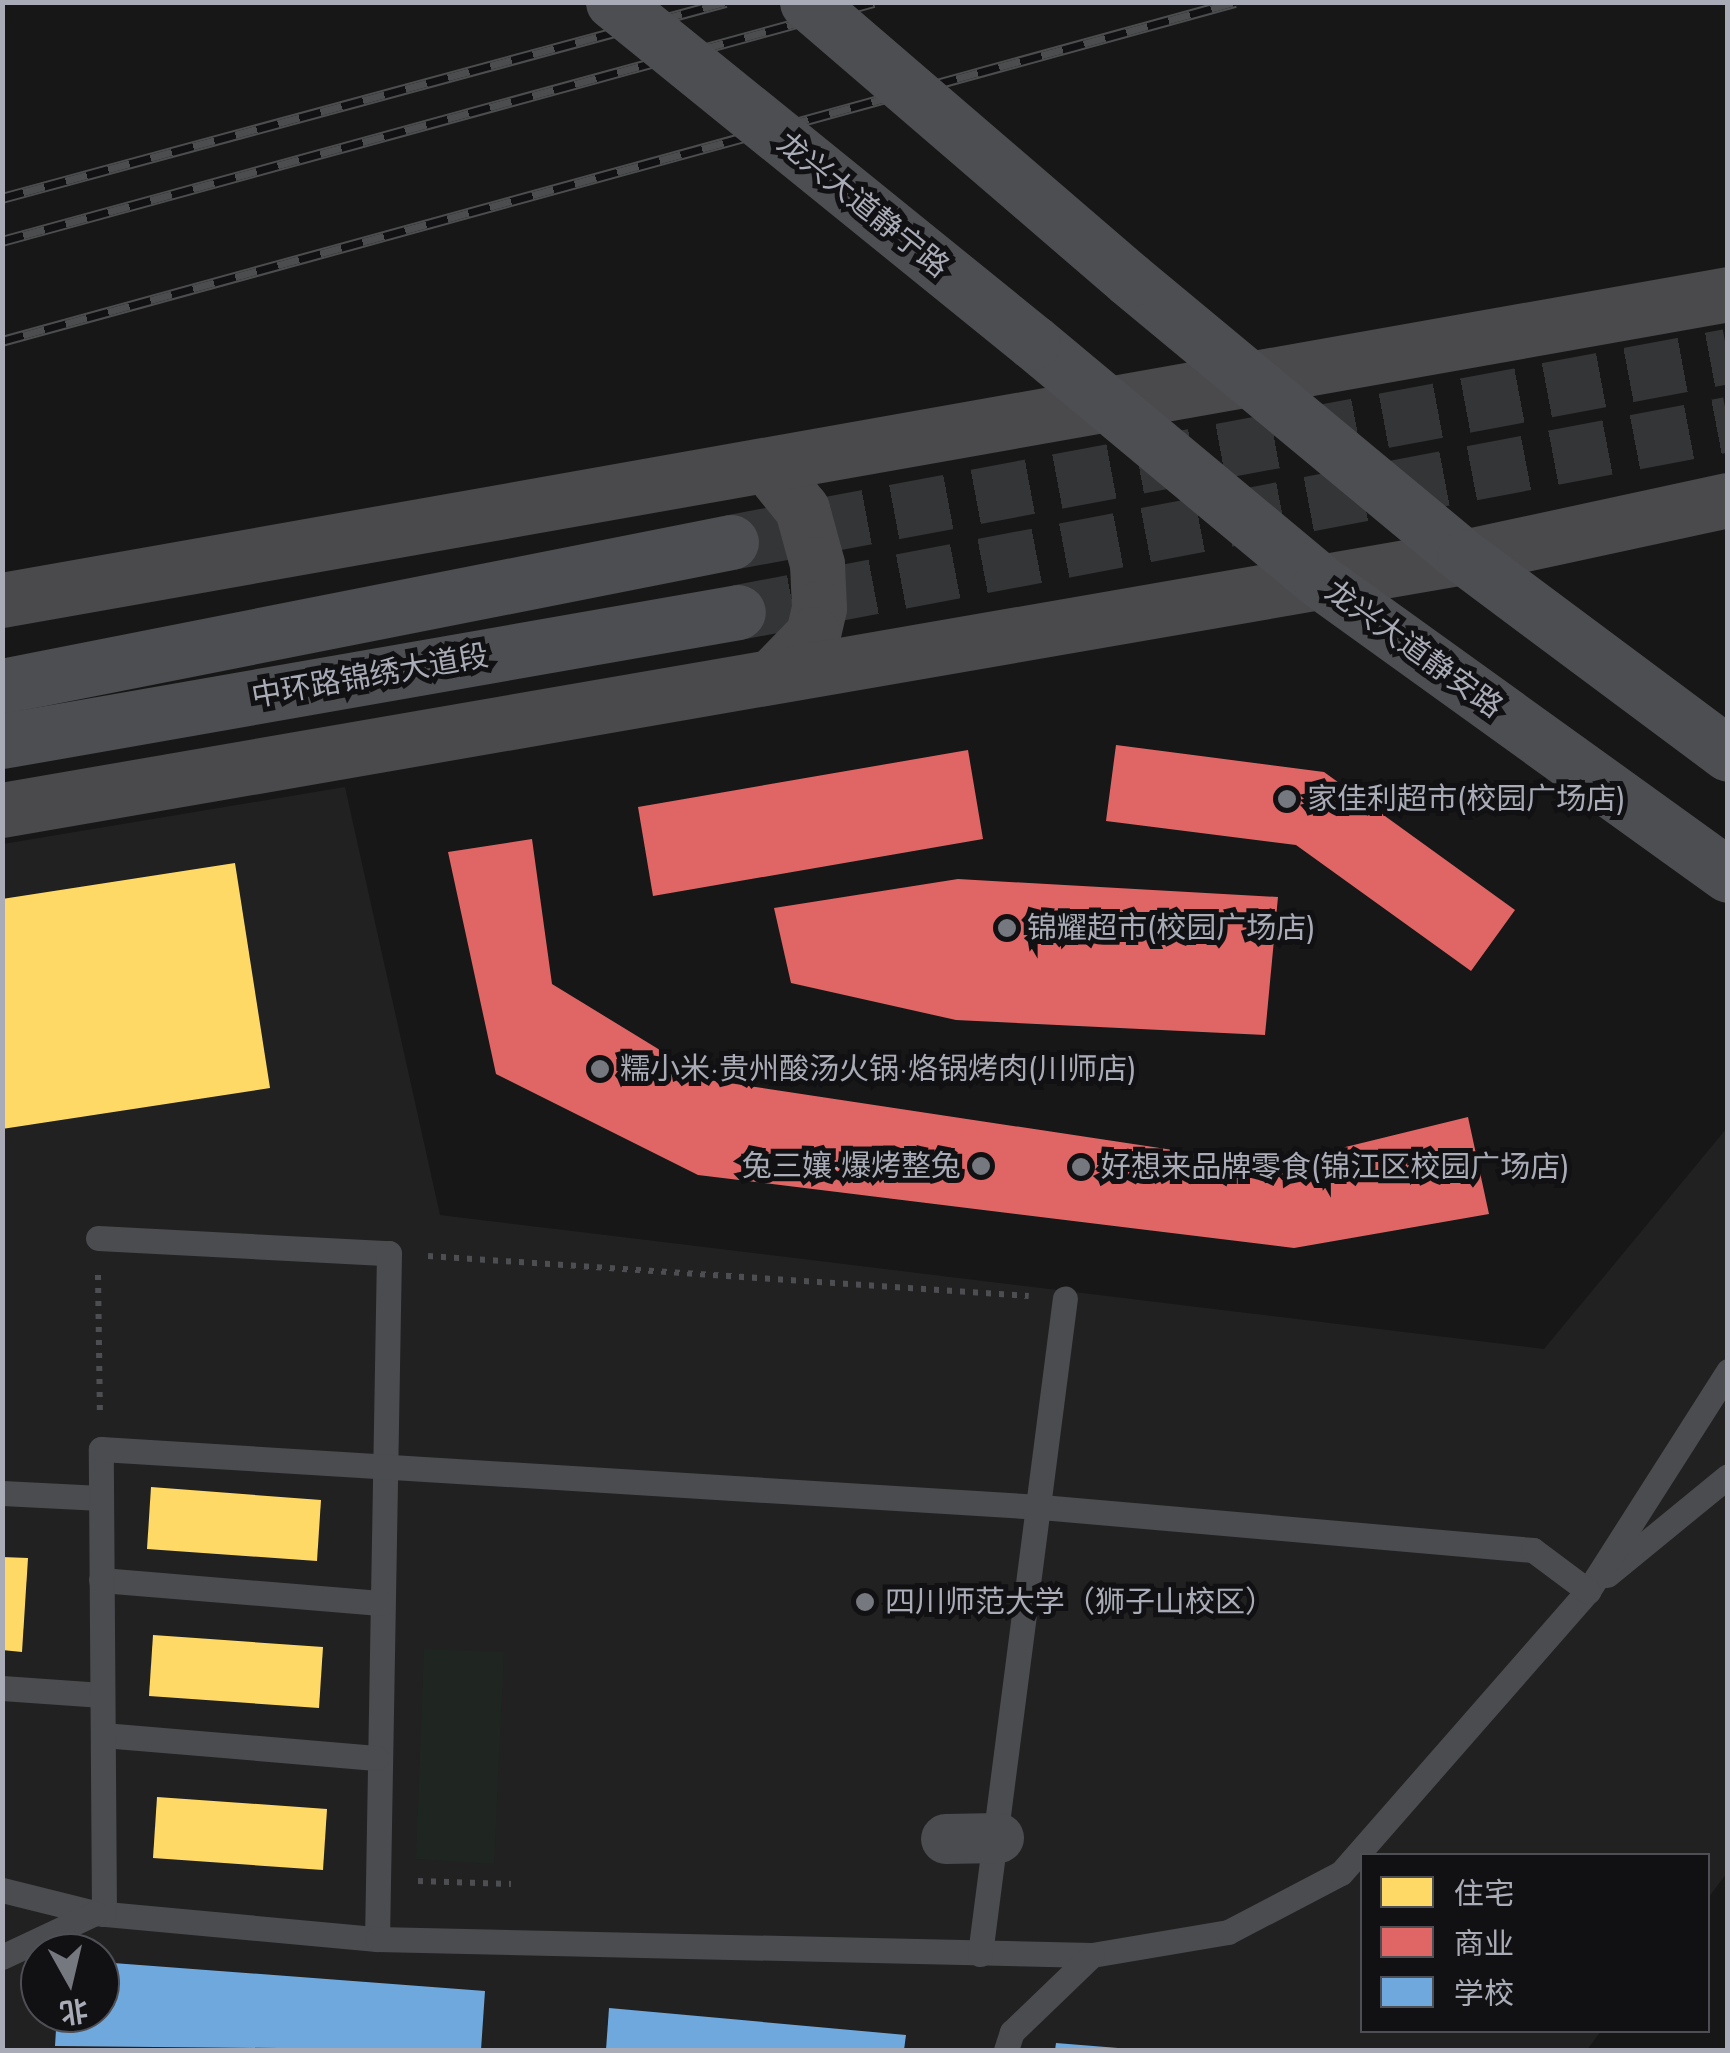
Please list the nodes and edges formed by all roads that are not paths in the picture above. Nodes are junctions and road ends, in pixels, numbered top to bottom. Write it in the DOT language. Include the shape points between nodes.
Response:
graph roads {
  1 [pos="613,2"];
  2 [pos="808,2"];
  3 [pos="1728,294"];
  4 [pos="1254,382"];
  5 [pos="1116,405"];
  6 [pos="768,468"];
  7 [pos="1728,500"];
  8 [pos="731,542"];
  9 [pos="1464,557"];
  10 [pos="1321,582"];
  11 [pos="2,600"];
  12 [pos="738,612"];
  13 [pos="776,672"];
  14 [pos="2,686"];
  15 [pos="2,741"];
  16 [pos="1728,754"];
  17 [pos="2,810"];
  18 [pos="1728,875"];
  19 [pos="98,1238"];
  20 [pos="1066,1298"];
  21 [pos="1728,1371"];
  22 [pos="384,1465"];
  23 [pos="1728,1476"];
  24 [pos="2,1493"];
  25 [pos="100,1498"];
  26 [pos="1041,1507"];
  27 [pos="102,1580"];
  28 [pos="1588,1591"];
  29 [pos="380,1603"];
  30 [pos="2,1688"];
  31 [pos="102,1695"];
  32 [pos="102,1734"];
  33 [pos="376,1758"];
  34 [pos="999,1838"];
  35 [pos="946,1839"];
  36 [pos="2,1890"];
  37 [pos="100,1914"];
  38 [pos="376,1939"];
  39 [pos="980,1954"];
  40 [pos="1092,1956"];
  41 [pos="2,1958"];
  42 [pos="1006,2050"];
  1 -- 5 [label="main road, 龙兴大道静宁路, bridge"];
  2 -- 4 [label="main road, bridge"];
  3 -- 4 [label="main road"];
  4 -- 5 [label="main road"];
  4 -- 9 [label="main road"];
  5 -- 6 [label="main road"];
  5 -- 10 [label="main road, 龙兴大道静安路"];
  6 -- 11 [label="main road"];
  6 -- 13 [label="main road" via="802,509 817,564 819,608 813,634"];
  7 -- 9 [label="main road"];
  8 -- 14 [label="main road, 中环路锦绣大道段"];
  9 -- 10 [label="main road"];
  9 -- 16 [label="main road"];
  10 -- 13 [label="main road"];
  10 -- 18 [label="main road, 龙兴大道静安路"];
  12 -- 15 [label="main road, 中环路锦绣大道段"];
  13 -- 17 [label="main road"];
  19 -- 22 [label="lane" via="389,1253"];
  20 -- 26 [label="lane"];
  21 -- 28 [label="lane"];
  22 -- 25 [label="lane" via="100,1449"];
  22 -- 26 [label="lane"];
  22 -- 29 [label="lane"];
  23 -- 28 [label="lane"];
  24 -- 25 [label="lane"];
  25 -- 27 [label="lane"];
  26 -- 28 [label="lane" via="1534,1550"];
  26 -- 34 [label="lane"];
  27 -- 29 [label="lane"];
  27 -- 31 [label="lane"];
  28 -- 40 [label="lane" via="1341,1873 1228,1932"];
  29 -- 33 [label="lane"];
  30 -- 31 [label="lane"];
  31 -- 32 [label="lane"];
  32 -- 33 [label="lane"];
  32 -- 37 [label="lane"];
  33 -- 38 [label="lane"];
  34 -- 35 [label="street"];
  34 -- 39 [label="lane"];
  36 -- 37 [label="lane"];
  37 -- 38 [label="lane"];
  37 -- 41 [label="lane"];
  38 -- 39 [label="lane"];
  39 -- 40 [label="lane"];
  40 -- 42 [label="lane" via="1012,2032"];
}
